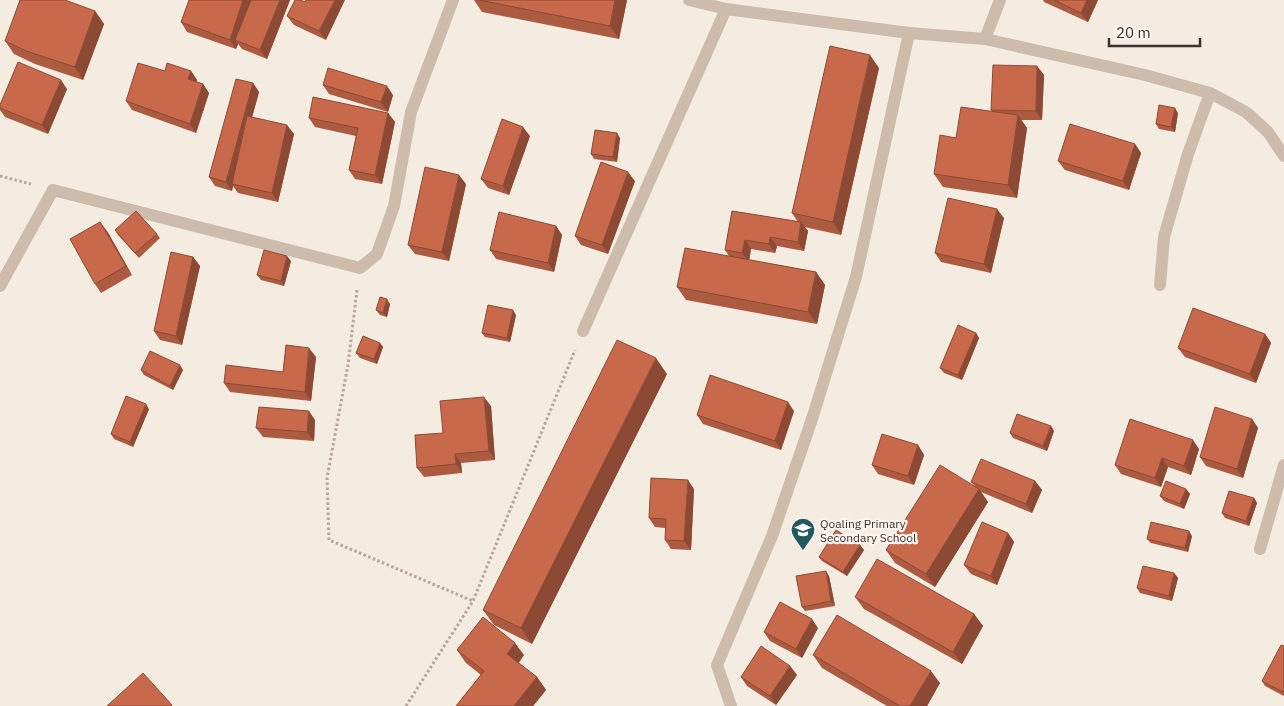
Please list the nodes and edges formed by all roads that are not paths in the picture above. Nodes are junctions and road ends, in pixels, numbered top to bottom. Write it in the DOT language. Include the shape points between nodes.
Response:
graph roads {
  1 [pos="453,0"];
  2 [pos="689,0"];
  3 [pos="1000,0"];
  4 [pos="726,9"];
  5 [pos="909,33"];
  6 [pos="984,39"];
  7 [pos="1210,93"];
  8 [pos="1284,156"];
  9 [pos="1160,285"];
  10 [pos="0,286"];
  11 [pos="583,331"];
  12 [pos="1284,465"];
  13 [pos="1260,549"];
  14 [pos="732,706"];
  1 -- 10 [label="street" via="411,112 394,206 377,254 360,268 53,190"];
  2 -- 4 [label="street"];
  3 -- 6 [label="street"];
  4 -- 5 [label="street"];
  4 -- 11 [label="street"];
  5 -- 6 [label="street"];
  5 -- 14 [label="street" via="856,277 772,536 717,665"];
  6 -- 7 [label="street"];
  7 -- 8 [label="street" via="1246,112 1268,132"];
  7 -- 9 [label="street" via="1164,237"];
  12 -- 13 [label="street"];
}
